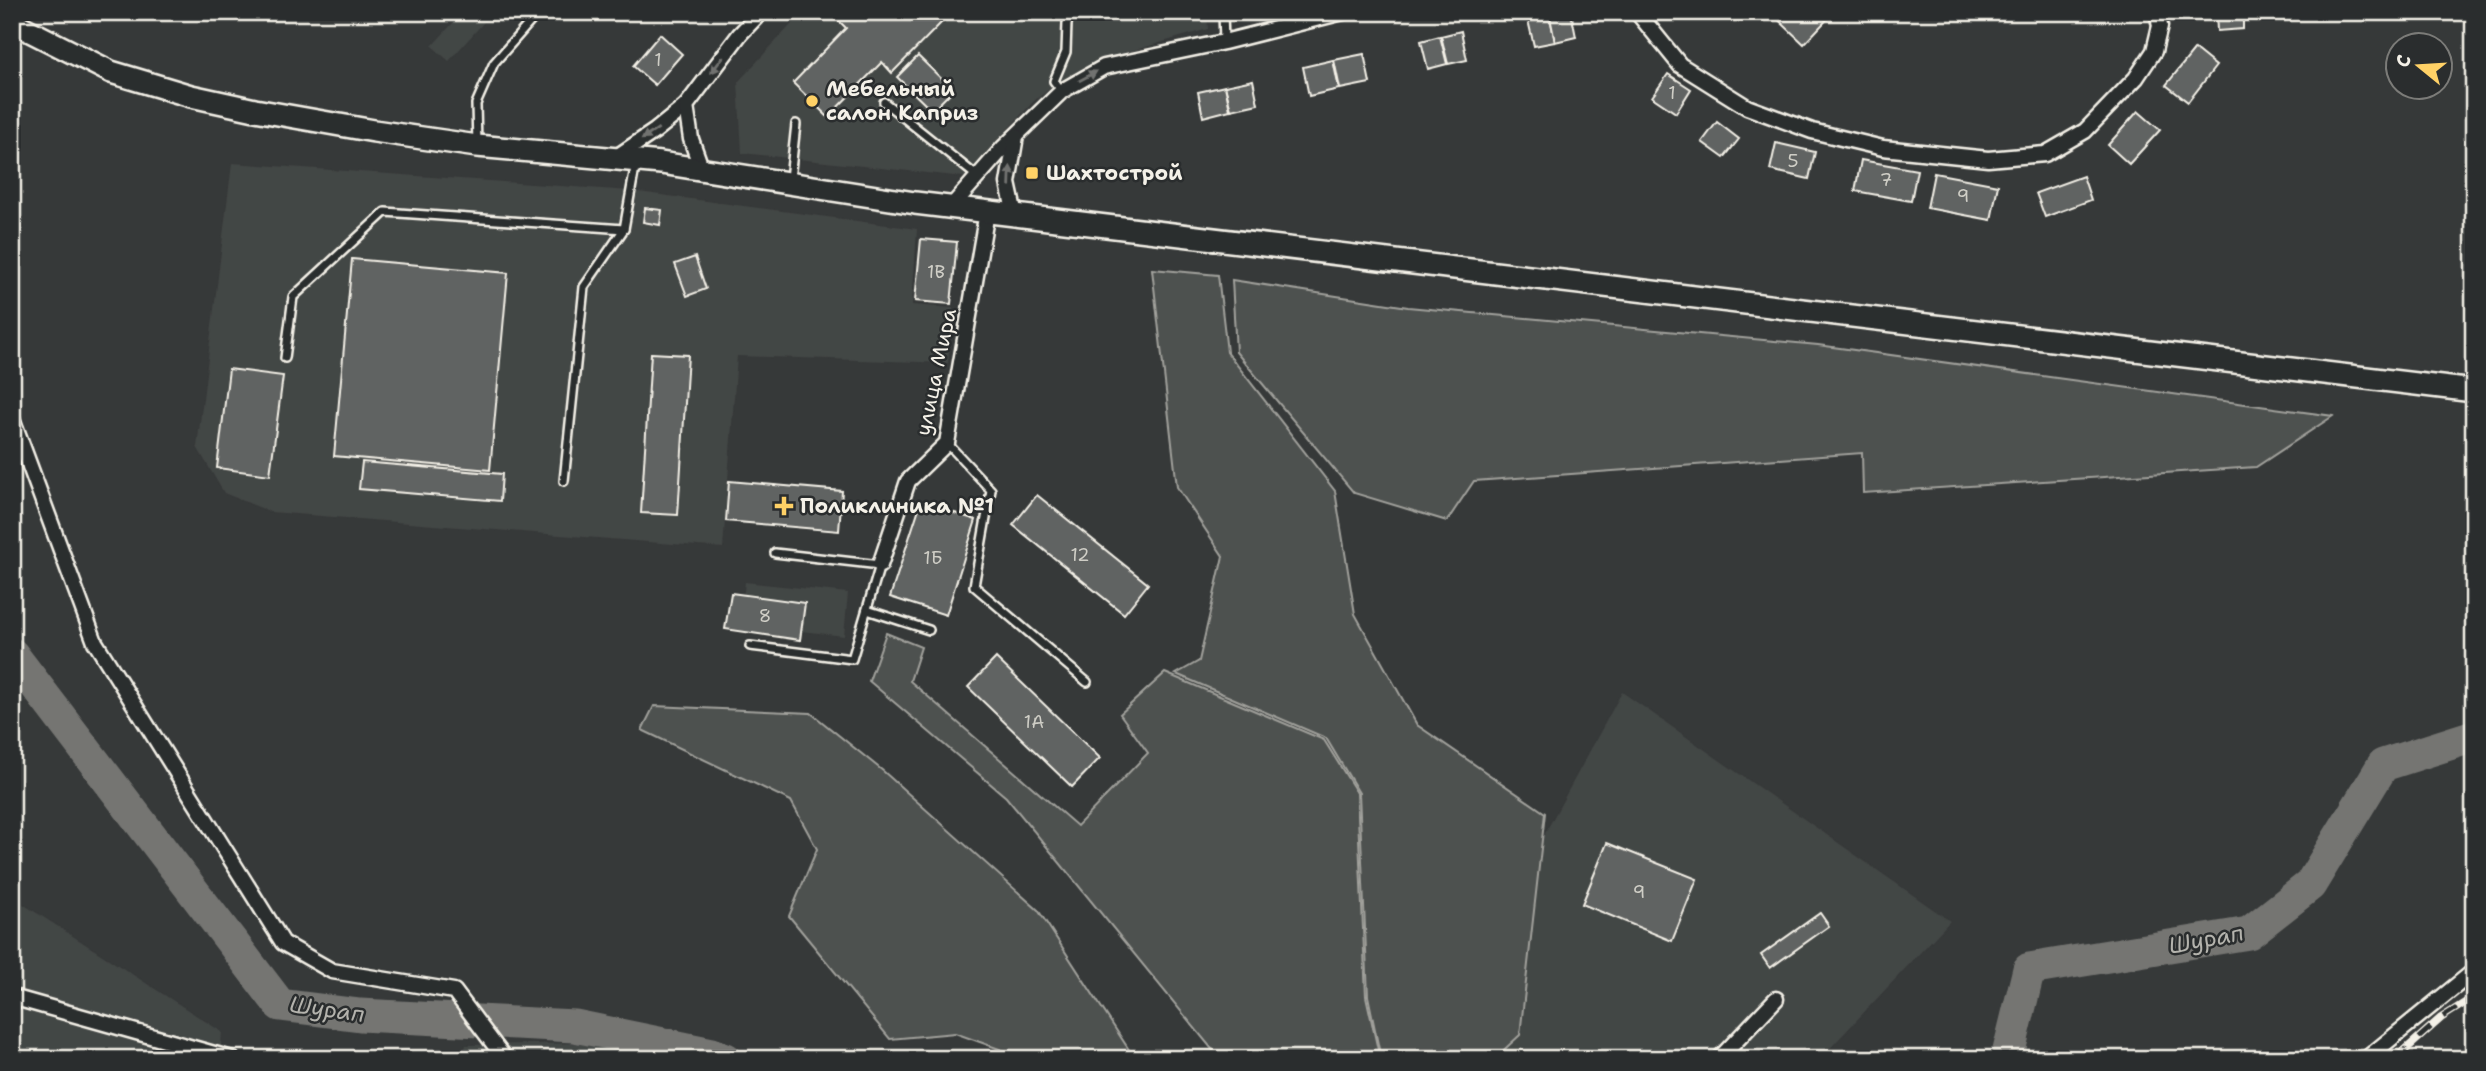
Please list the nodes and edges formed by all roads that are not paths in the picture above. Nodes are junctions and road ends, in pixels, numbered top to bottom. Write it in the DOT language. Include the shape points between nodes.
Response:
graph roads {
  1 [pos="539,12"];
  2 [pos="761,12"];
  3 [pos="1073,12"];
  4 [pos="1223,12"];
  5 [pos="1343,12"];
  6 [pos="1637,12"];
  7 [pos="2157,12"];
  8 [pos="12,22"];
  9 [pos="1224,42"];
  10 [pos="1062,91"];
  11 [pos="884,102"];
  12 [pos="687,106"];
  13 [pos="796,124"];
  14 [pos="1016,136"];
  15 [pos="477,146"];
  16 [pos="612,160"];
  17 [pos="636,162"];
  18 [pos="702,170"];
  19 [pos="978,177"];
  20 [pos="789,183"];
  21 [pos="951,207"];
  22 [pos="987,212"];
  23 [pos="1016,215"];
  24 [pos="624,229"];
  25 [pos="285,358"];
  26 [pos="2474,391"];
  27 [pos="12,418"];
  28 [pos="947,443"];
  29 [pos="564,481"];
  30 [pos="775,554"];
  31 [pos="880,565"];
  32 [pos="867,610"];
  33 [pos="929,630"];
  34 [pos="750,646"];
  35 [pos="1087,682"];
  36 [pos="2474,971"];
  37 [pos="12,997"];
  38 [pos="1776,999"];
  39 [pos="501,1053"];
  40 [pos="232,1059"];
  41 [pos="1718,1059"];
  42 [pos="2365,1059"];
  1 -- 15 [label="lane" via="494,63 477,104"];
  2 -- 12 [label="street, one-way"];
  3 -- 10 [label="lane" via="1067,23 1066,52 1054,82"];
  4 -- 9 [label="lane"];
  5 -- 9 [label="street"];
  6 -- 7 [label="street" via="1680,65 1747,107 1812,131 1883,148 1988,159 2045,154 2085,131 2136,78 2154,51 2160,26"];
  8 -- 15 [label="main road" via="111,72 191,96"];
  10 -- 9 [label="street, one-way" via="1104,67"];
  10 -- 14 [label="street"];
  11 -- 19 [label="lane"];
  12 -- 16 [label="street, one-way"];
  12 -- 18 [label="street" via="691,139"];
  13 -- 20 [label="lane"];
  14 -- 19 [label="street"];
  23 -- 14 [label="street, one-way" via="1009,183"];
  15 -- 16 [label="main road"];
  16 -- 17 [label="main road"];
  17 -- 18 [label="main road"];
  17 -- 24 [label="lane"];
  18 -- 20 [label="main road"];
  19 -- 21 [label="street"];
  20 -- 21 [label="main road"];
  21 -- 22 [label="main road"];
  22 -- 23 [label="main road"];
  22 -- 28 [label="street, улица Мира"];
  23 -- 26 [label="main road"];
  24 -- 25 [label="lane" via="385,212 293,297"];
  24 -- 29 [label="lane" via="584,287"];
  27 -- 39 [label="street" via="94,642 282,943 332,971 454,991"];
  28 -- 31 [label="street, улица Мира" via="908,481"];
  28 -- 35 [label="lane" via="991,491 974,586"];
  30 -- 31 [label="lane"];
  31 -- 32 [label="lane"];
  32 -- 33 [label="lane"];
  32 -- 34 [label="lane" via="852,659"];
  36 -- 42 [label="street"];
  37 -- 40 [label="street"];
  38 -- 41 [label="street"];
}
